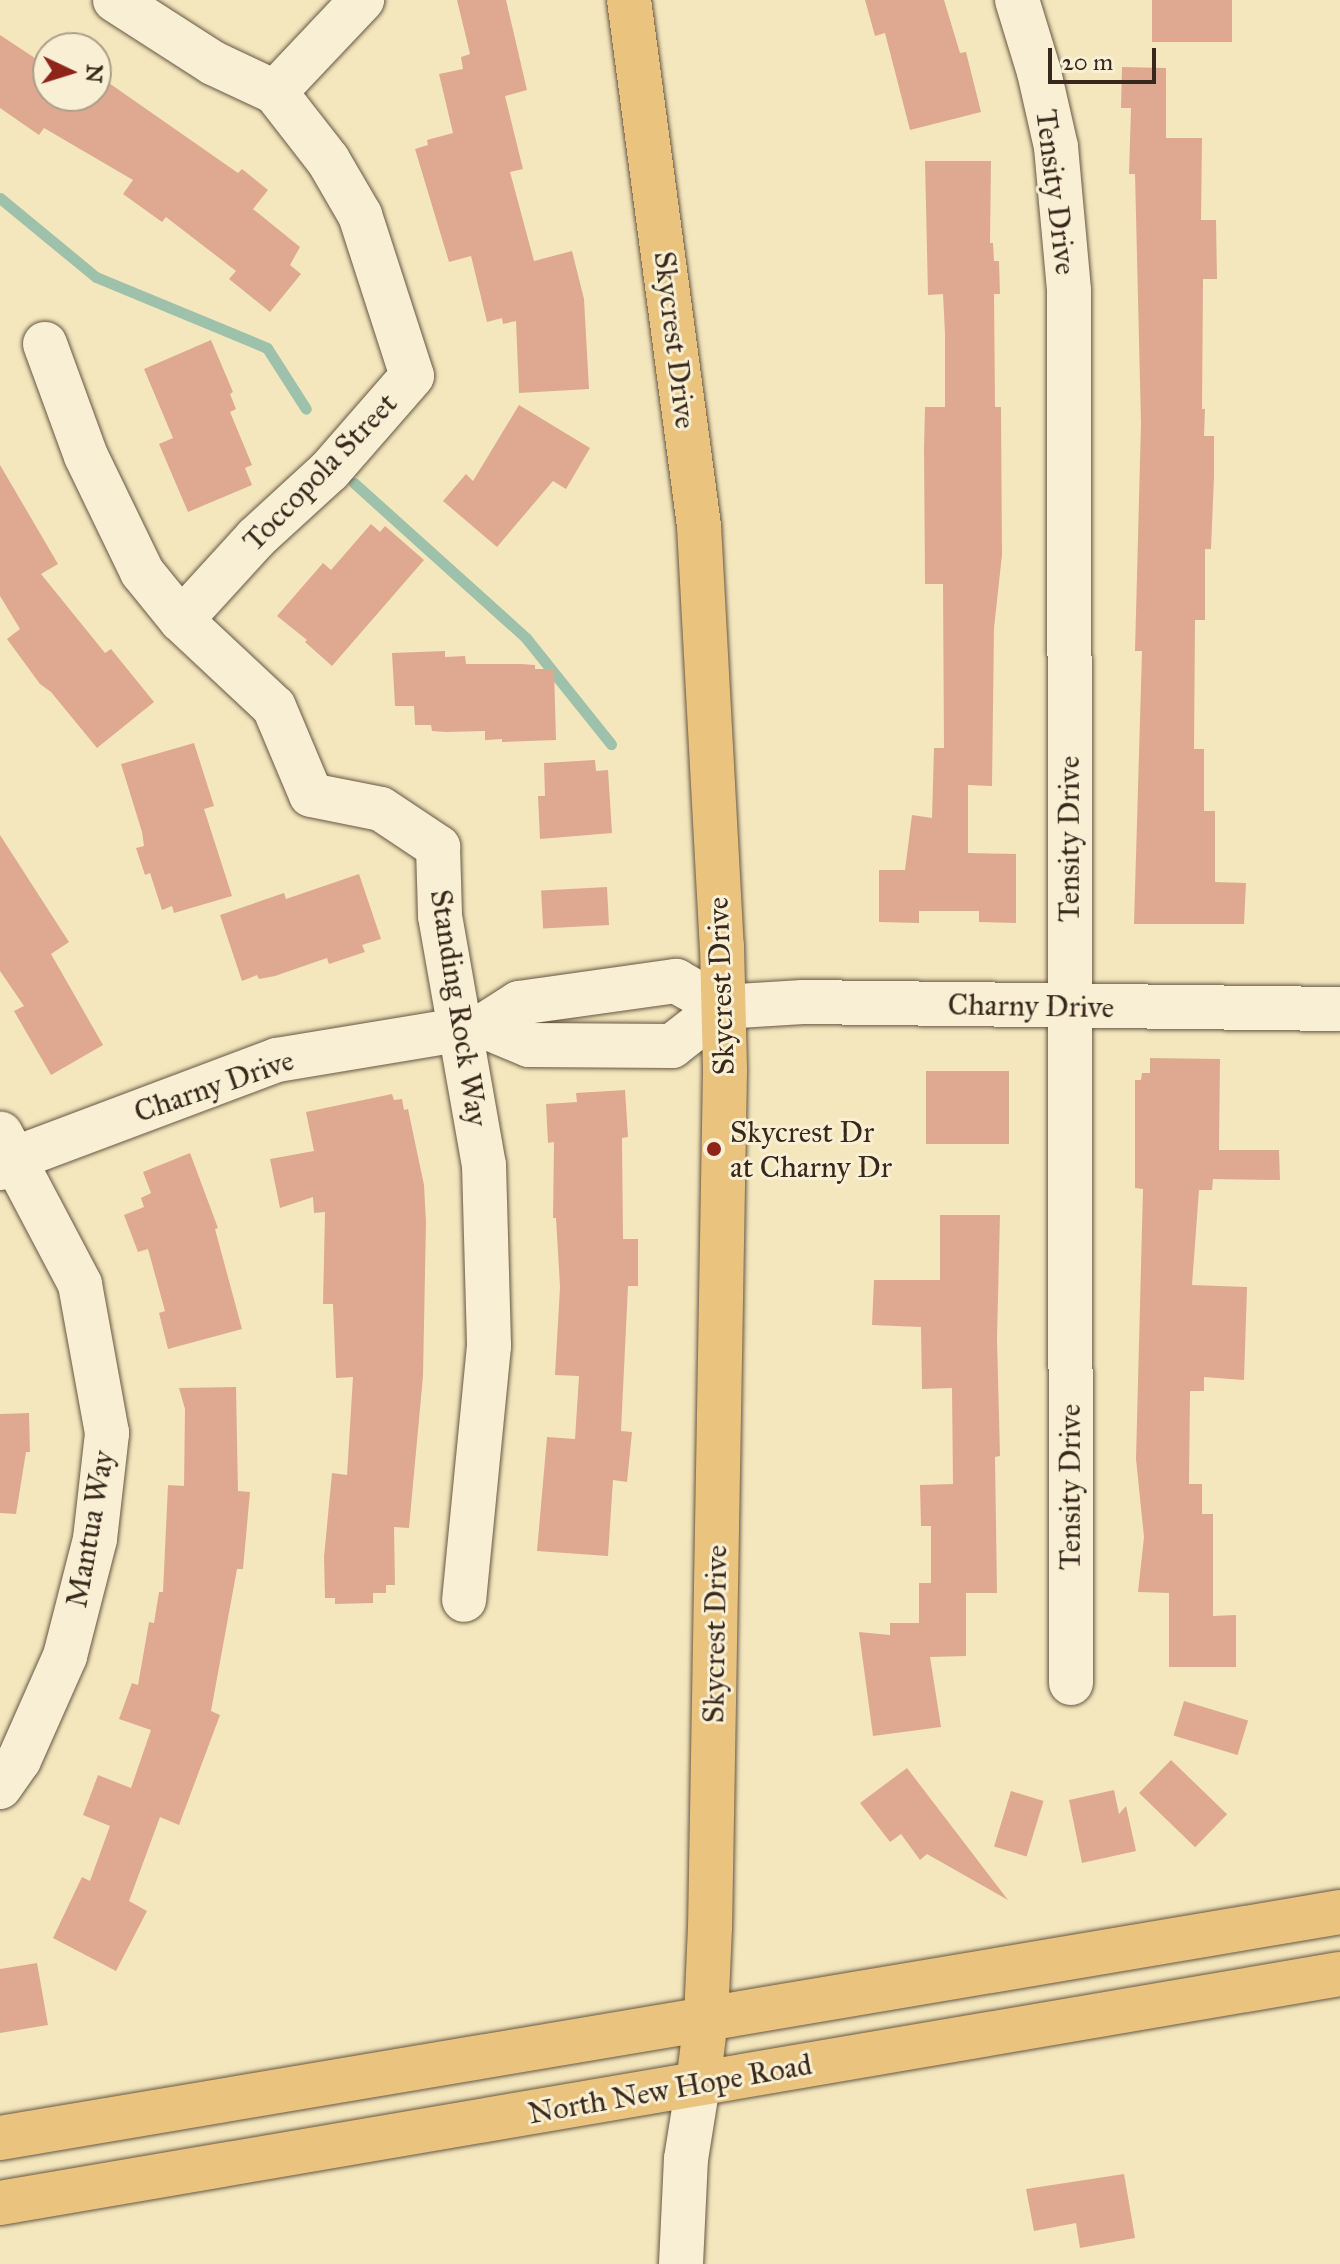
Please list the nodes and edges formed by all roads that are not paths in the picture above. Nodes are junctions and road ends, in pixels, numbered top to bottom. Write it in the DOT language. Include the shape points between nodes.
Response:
graph roads {
  1 [pos="115,0"];
  2 [pos="362,0"];
  3 [pos="629,0"];
  4 [pos="1017,0"];
  5 [pos="275,92"];
  6 [pos="45,344"];
  7 [pos="181,620"];
  8 [pos="722,1007"];
  9 [pos="1069,1007"];
  10 [pos="1340,1009"];
  11 [pos="471,1026"];
  12 [pos="5,1153"];
  13 [pos="464,1600"];
  14 [pos="1071,1683"];
  15 [pos="0,1787"];
  16 [pos="1340,1912"];
  17 [pos="1340,1974"];
  18 [pos="706,2019"];
  19 [pos="698,2084"];
  20 [pos="0,2138"];
  21 [pos="0,2203"];
  22 [pos="681,2264"];
  1 -- 5 [label="street, Toccopola Street" via="213,63"];
  2 -- 5 [label="street"];
  3 -- 8 [label="main road, Skycrest Drive" via="699,526"];
  4 -- 9 [label="street, Tensity Drive" via="1056,147 1069,291"];
  5 -- 7 [label="street, Toccopola Street" via="328,160 360,215 412,376 329,471 256,538"];
  6 -- 7 [label="street, Standing Rock Way" via="86,456 142,572"];
  7 -- 11 [label="street, Standing Rock Way" via="274,707 311,795 381,809 438,847 440,916"];
  8 -- 9 [label="street, Charny Drive" via="803,1002"];
  8 -- 11 [label="street, Charny Drive" via="676,981 519,1003"];
  8 -- 11 [label="street" via="672,1046 529,1045"];
  8 -- 18 [label="main road, Skycrest Drive"];
  9 -- 10 [label="street, Charny Drive"];
  9 -- 14 [label="street, Tensity Drive"];
  11 -- 12 [label="street, Charny Drive" via="277,1060"];
  11 -- 13 [label="street, Standing Rock Way" via="484,1165 489,1346"];
  12 -- 15 [label="street, Mantua Way" via="80,1284 107,1433 95,1539 65,1656 19,1760"];
  16 -- 18 [label="main road, North New Hope Road"];
  17 -- 19 [label="main road, North New Hope Road"];
  18 -- 19 [label="main road, Skycrest Drive"];
  18 -- 20 [label="main road, North New Hope Road"];
  19 -- 21 [label="main road, North New Hope Road"];
  19 -- 22 [label="street, Skycrest Drive" via="686,2159"];
}
